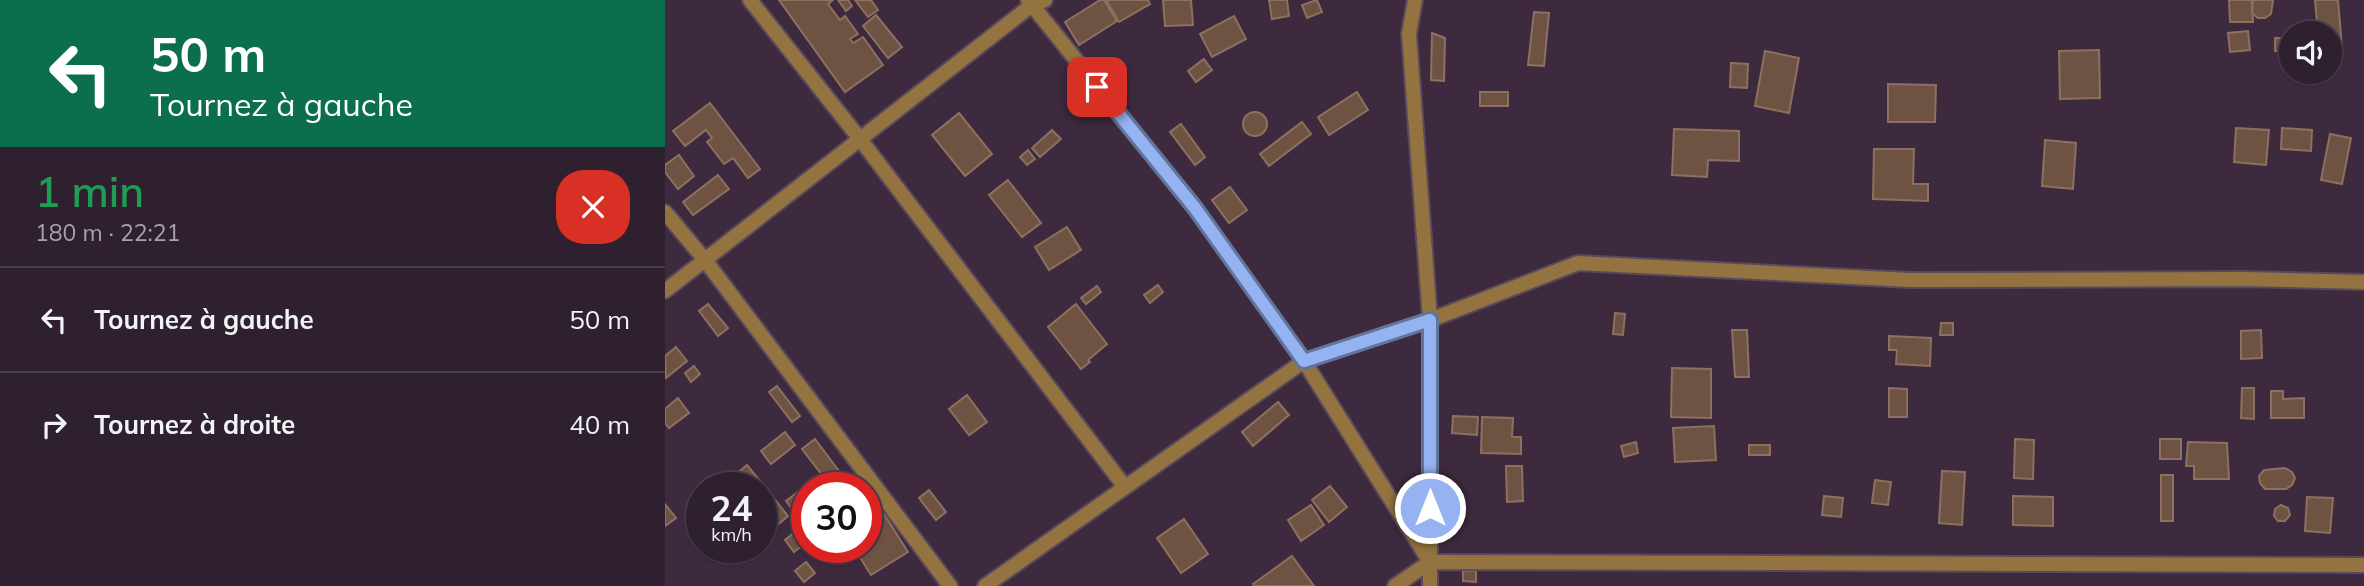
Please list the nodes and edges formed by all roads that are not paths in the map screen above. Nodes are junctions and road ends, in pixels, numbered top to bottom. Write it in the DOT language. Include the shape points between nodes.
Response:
graph roads {
  1 [pos="750,0"];
  2 [pos="1415,0"];
  3 [pos="1035,2"];
  4 [pos="860,139"];
  5 [pos="665,212"];
  6 [pos="705,260"];
  7 [pos="2364,282"];
  8 [pos="665,291"];
  9 [pos="1430,320"];
  10 [pos="1304,361"];
  11 [pos="1125,487"];
  12 [pos="1430,562"];
  13 [pos="2364,565"];
  14 [pos="950,586"];
  15 [pos="985,586"];
  16 [pos="1395,586"];
  17 [pos="1430,586"];
  1 -- 4 [label="street"];
  2 -- 9 [label="street" via="1409,34"];
  3 -- 4 [label="street"];
  3 -- 10 [label="street" via="1195,208"];
  4 -- 6 [label="street"];
  4 -- 11 [label="street"];
  5 -- 6 [label="street"];
  6 -- 8 [label="street"];
  6 -- 14 [label="street"];
  7 -- 9 [label="street" via="1910,279 1578,262"];
  9 -- 10 [label="street"];
  9 -- 12 [label="street"];
  10 -- 11 [label="street"];
  10 -- 12 [label="street"];
  11 -- 15 [label="street"];
  12 -- 13 [label="street"];
  12 -- 16 [label="street"];
  12 -- 17 [label="street"];
}
